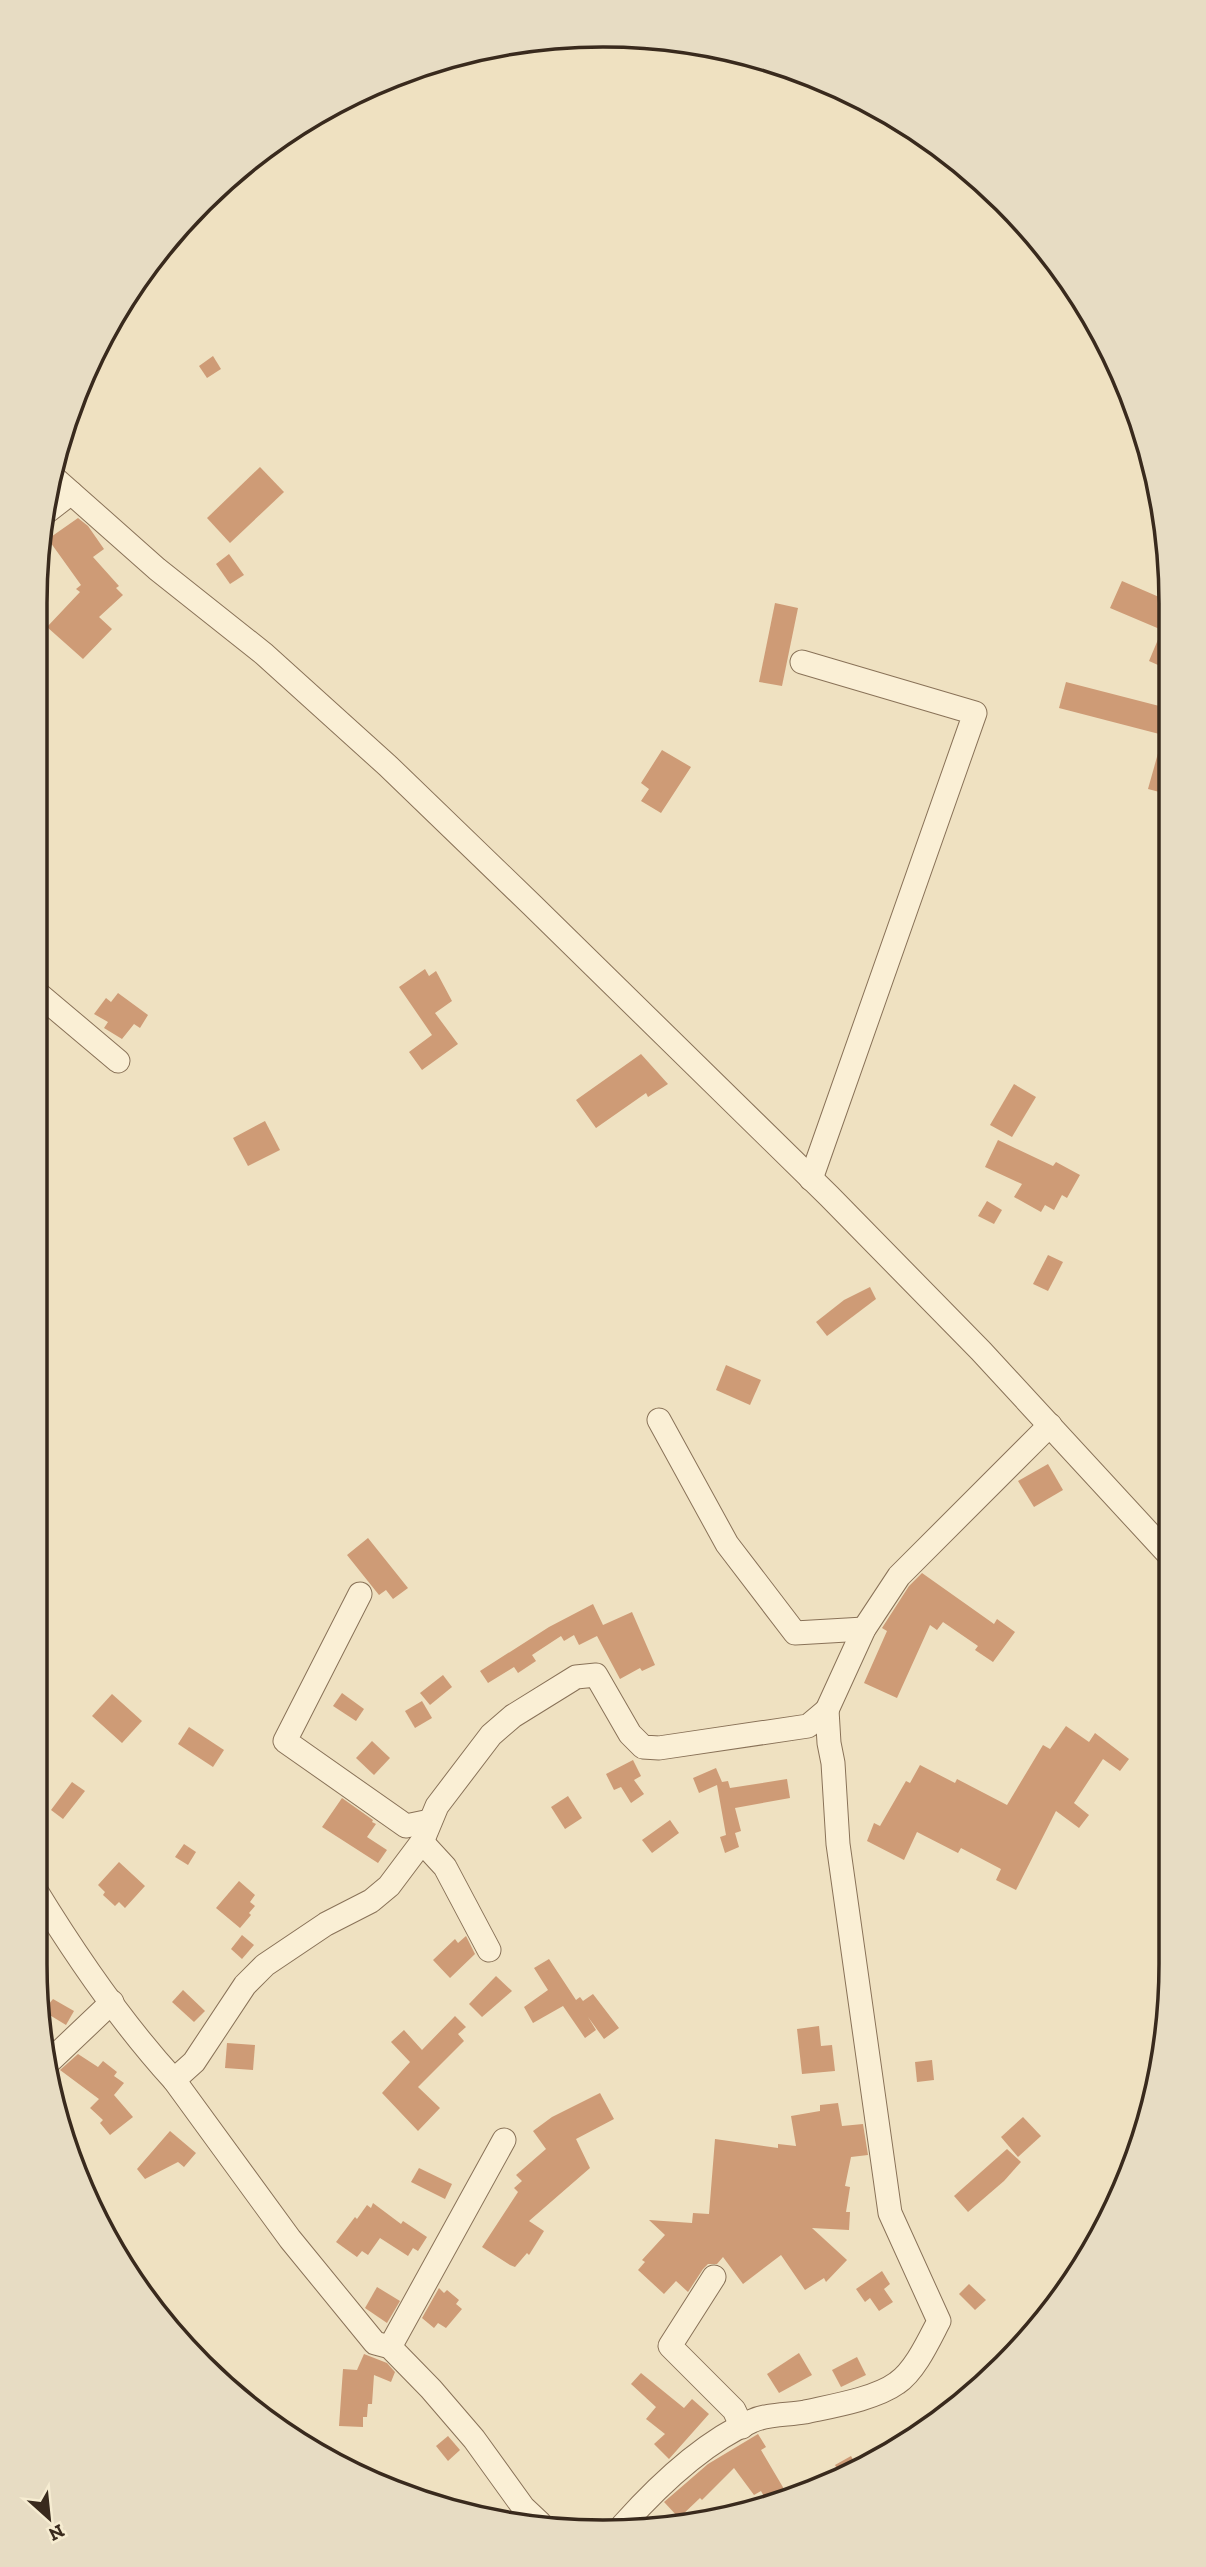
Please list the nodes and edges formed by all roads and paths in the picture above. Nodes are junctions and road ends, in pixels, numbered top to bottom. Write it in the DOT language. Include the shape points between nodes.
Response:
graph roads {
  1 [pos="61,484"];
  2 [pos="71,493"];
  3 [pos="56,504"];
  4 [pos="802,662"];
  5 [pos="47,1001"];
  6 [pos="118,1060"];
  7 [pos="811,1179"];
  8 [pos="659,1420"];
  9 [pos="1050,1425"];
  10 [pos="1159,1544"];
  11 [pos="360,1594"];
  12 [pos="864,1629"];
  13 [pos="827,1710"];
  14 [pos="426,1832"];
  15 [pos="47,1908"];
  16 [pos="489,1950"];
  17 [pos="112,2002"];
  18 [pos="55,2056"];
  19 [pos="174,2080"];
  20 [pos="504,2140"];
  21 [pos="714,2277"];
  22 [pos="390,2347"];
  23 [pos="742,2427"];
  24 [pos="532,2515"];
  25 [pos="628,2519"];
  1 -- 2 [label="street"];
  2 -- 3 [label="street"];
  2 -- 7 [label="street" via="264,654 388,766"];
  4 -- 7 [label="street" via="975,713"];
  5 -- 6 [label="street"];
  7 -- 9 [label="street"];
  8 -- 12 [label="street" via="727,1544 795,1633"];
  9 -- 10 [label="street"];
  9 -- 12 [label="street" via="899,1576"];
  11 -- 14 [label="street" via="285,1741 380,1810"];
  12 -- 13 [label="street"];
  13 -- 14 [label="street" via="808,1726 643,1747 630,1734 596,1675 576,1677 491,1735 437,1806"];
  13 -- 23 [label="street" via="838,1844 890,2213 939,2321 899,2382 881,2392 753,2420"];
  14 -- 16 [label="street"];
  14 -- 19 [label="street" via="389,1885 372,1901 326,1924 265,1965 245,1985 194,2062"];
  15 -- 17 [label="street"];
  17 -- 18 [label="street"];
  17 -- 19 [label="street"];
  19 -- 22 [label="street" via="290,2239 375,2343"];
  20 -- 22 [label="street"];
  21 -- 23 [label="street" via="670,2346 734,2410"];
  22 -- 24 [label="street" via="474,2438"];
  23 -- 25 [label="street" via="702,2450"];
}
